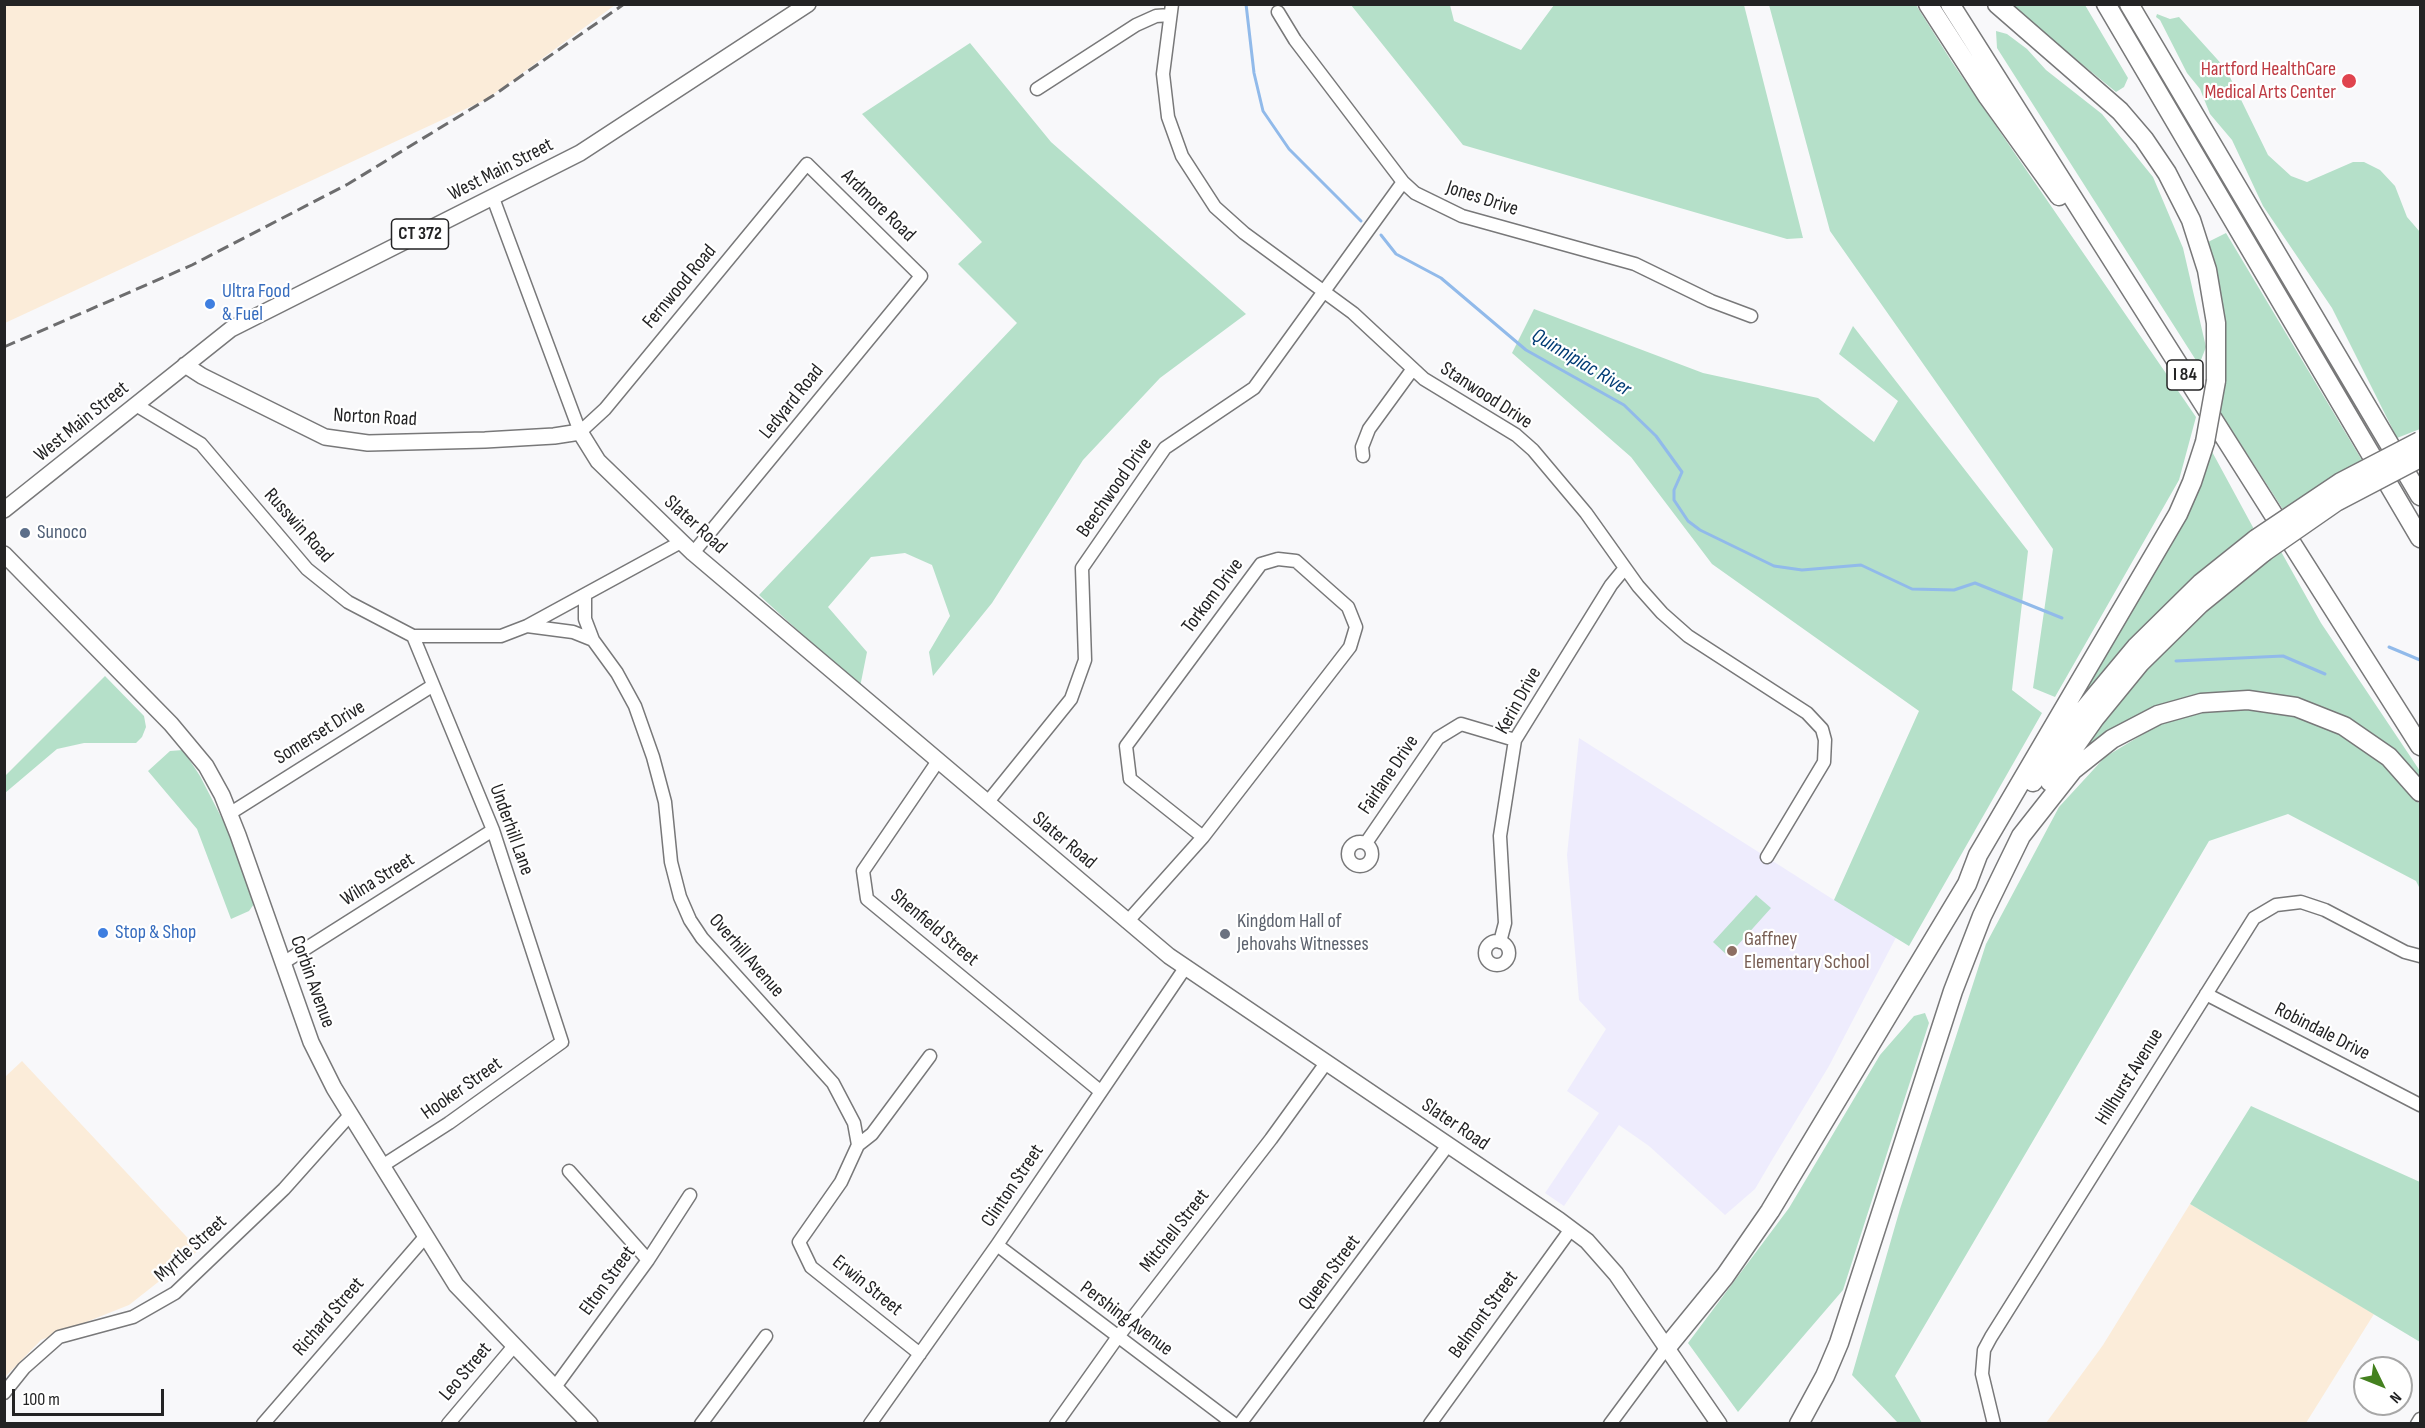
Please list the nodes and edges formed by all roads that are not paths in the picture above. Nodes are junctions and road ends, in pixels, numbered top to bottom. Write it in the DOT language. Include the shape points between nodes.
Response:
graph roads {
  1 [pos="808,4"];
  2 [pos="1928,4"];
  3 [pos="1950,4"];
  4 [pos="1997,4"];
  5 [pos="2106,4"];
  6 [pos="2129,4"];
  7 [pos="1171,10"];
  8 [pos="1278,12"];
  9 [pos="1037,89"];
  10 [pos="807,164"];
  11 [pos="1403,182"];
  12 [pos="493,198"];
  13 [pos="2105,249"];
  14 [pos="921,276"];
  15 [pos="1326,292"];
  16 [pos="1751,316"];
  17 [pos="185,365"];
  18 [pos="1412,370"];
  19 [pos="136,405"];
  20 [pos="580,432"];
  21 [pos="2421,441"];
  22 [pos="1363,456"];
  23 [pos="2421,458"];
  24 [pos="2421,496"];
  25 [pos="4,510"];
  26 [pos="2421,538"];
  27 [pos="681,542"];
  28 [pos="2260,545"];
  29 [pos="693,553"];
  30 [pos="4,554"];
  31 [pos="1625,568"];
  32 [pos="585,596"];
  33 [pos="527,626"];
  34 [pos="413,636"];
  35 [pos="593,640"];
  36 [pos="432,686"];
  37 [pos="1515,740"];
  38 [pos="2421,746"];
  39 [pos="938,761"];
  40 [pos="2421,792"];
  41 [pos="987,803"];
  42 [pos="229,814"];
  43 [pos="494,830"];
  44 [pos="2021,836"];
  45 [pos="1203,837"];
  46 [pos="1366,843"];
  47 [pos="1767,857"];
  48 [pos="1967,884"];
  49 [pos="1127,922"];
  50 [pos="1500,942"];
  51 [pos="2421,956"];
  52 [pos="283,963"];
  53 [pos="1185,968"];
  54 [pos="2205,994"];
  55 [pos="562,1042"];
  56 [pos="930,1056"];
  57 [pos="1326,1063"];
  58 [pos="1100,1091"];
  59 [pos="2421,1105"];
  60 [pos="350,1115"];
  61 [pos="858,1145"];
  62 [pos="1448,1145"];
  63 [pos="382,1166"];
  64 [pos="569,1171"];
  65 [pos="690,1195"];
  66 [pos="1570,1228"];
  67 [pos="425,1237"];
  68 [pos="997,1245"];
  69 [pos="648,1260"];
  70 [pos="766,1336"];
  71 [pos="1117,1338"];
  72 [pos="514,1346"];
  73 [pos="1667,1347"];
  74 [pos="920,1354"];
  75 [pos="555,1387"];
  76 [pos="4,1394"];
  77 [pos="2421,1419"];
  78 [pos="263,1424"];
  79 [pos="448,1424"];
  80 [pos="590,1424"];
  81 [pos="701,1424"];
  82 [pos="870,1424"];
  83 [pos="1056,1424"];
  84 [pos="1234,1424"];
  85 [pos="1240,1424"];
  86 [pos="1430,1424"];
  87 [pos="1610,1424"];
  88 [pos="1719,1424"];
  89 [pos="1799,1424"];
  90 [pos="1994,1424"];
  91 [pos="2418,1424"];
  1 -- 12 [label="main road, West Main Street / CT 372" via="604,138"];
  2 -- 13 [label="highway" via="2048,181"];
  3 -- 13 [label="highway, I 84"];
  4 -- 48 [label="highway, bridge" via="2113,104 2167,173 2191,220 2207,270 2217,334 2216,381 2205,442 2178,514 1975,861"];
  5 -- 26 [label="highway"];
  6 -- 24 [label="highway"];
  7 -- 9 [label="street" via="1136,25"];
  7 -- 15 [label="street, Stanwood Drive" via="1164,52 1164,90 1174,136 1191,174 1228,221"];
  8 -- 11 [label="street, Jones Drive" via="1294,40"];
  10 -- 14 [label="street, Ardmore Road"];
  10 -- 20 [label="street, Fernwood Road" via="605,409"];
  11 -- 15 [label="street, Beechwood Drive"];
  11 -- 16 [label="street, Jones Drive" via="1444,209 1620,258"];
  12 -- 17 [label="main road, West Main Street / CT 372" via="254,316"];
  12 -- 20 [label="street, Slater Road"];
  13 -- 38 [label="highway, I 84"];
  14 -- 29 [label="street, Ledyard Road"];
  15 -- 18 [label="street, Stanwood Drive"];
  15 -- 41 [label="street, Beechwood Drive" via="1254,388 1165,448 1082,568 1085,660 1071,699"];
  17 -- 19 [label="main road, West Main Street / CT 372"];
  17 -- 20 [label="main road, Norton Road" via="325,437 368,443"];
  18 -- 22 [label="street" via="1369,429"];
  18 -- 31 [label="street, Stanwood Drive" via="1516,435 1533,450 1586,513"];
  19 -- 25 [label="main road, West Main Street / CT 372"];
  19 -- 34 [label="street, Russwin Road" via="201,444 307,569 348,602"];
  20 -- 27 [label="main road, Slater Road" via="598,461"];
  21 -- 28 [label="highway, bridge" via="2341,482"];
  23 -- 28 [label="highway, bridge"];
  27 -- 29 [label="main road, Slater Road"];
  27 -- 32 [label="street, Russwin Road"];
  28 -- 44 [label="highway" via="2123,683 2055,774"];
  28 -- 48 [label="highway" via="2178,604 2107,680 2059,743 1985,863"];
  29 -- 39 [label="main road, Slater Road"];
  30 -- 42 [label="main road, Corbin Avenue" via="184,739 213,778"];
  31 -- 37 [label="street, Kerin Drive"];
  31 -- 47 [label="street, Stanwood Drive" via="1682,631 1807,713 1822,729 1824,762"];
  32 -- 33 [label="street, Russwin Road"];
  32 -- 35 [label="street, Overhill Avenue" via="585,619"];
  33 -- 34 [label="street, Russwin Road" via="501,636"];
  33 -- 35 [label="street" via="573,632"];
  34 -- 36 [label="street, Underhill Lane"];
  35 -- 61 [label="street, Overhill Avenue" via="618,673 635,706 665,802 671,862 690,920 833,1083 854,1123"];
  36 -- 42 [label="street, Somerset Drive"];
  36 -- 43 [label="street, Underhill Lane"];
  37 -- 46 [label="street, Fairlane Drive" via="1461,724 1438,738"];
  37 -- 50 [label="street, Kerin Drive" via="1500,836 1505,923"];
  39 -- 41 [label="main road, Slater Road"];
  39 -- 58 [label="street, Shenfield Street" via="863,871 867,898"];
  40 -- 44 [label="highway" via="2379,749 2332,720 2274,703 2219,700 2158,715 2104,744 2066,776"];
  41 -- 49 [label="main road, Slater Road"];
  42 -- 52 [label="main road, Corbin Avenue"];
  43 -- 52 [label="street, Wilna Street"];
  43 -- 55 [label="street, Underhill Lane"];
  44 -- 89 [label="highway" via="1967,952 1841,1337"];
  45 -- 45 [label="street, Torkom Drive" via="1350,647 1356,627 1348,607 1296,561 1278,559 1261,564 1126,746 1130,779"];
  45 -- 49 [label="street, Torkom Drive"];
  48 -- 73 [label="highway" via="1770,1211 1725,1276"];
  49 -- 53 [label="main road, Slater Road"];
  51 -- 54 [label="street, Hillhurst Avenue" via="2405,952 2313,904 2288,902 2270,907 2254,918"];
  52 -- 60 [label="main road, Corbin Avenue" via="316,1055"];
  53 -- 57 [label="main road, Slater Road"];
  53 -- 58 [label="street, Clinton Street"];
  54 -- 59 [label="street, Robindale Drive"];
  54 -- 90 [label="street, Hillhurst Avenue" via="1984,1350 1982,1374"];
  55 -- 63 [label="street, Hooker Street"];
  56 -- 61 [label="street" via="872,1134"];
  57 -- 62 [label="main road, Slater Road"];
  57 -- 71 [label="street, Mitchell Street"];
  58 -- 68 [label="street, Clinton Street"];
  60 -- 63 [label="main road, Corbin Avenue"];
  60 -- 76 [label="street, Myrtle Street" via="285,1189 175,1293 133,1317 59,1337 24,1368"];
  61 -- 74 [label="street, Erwin Street" via="841,1182 799,1242 811,1267"];
  62 -- 66 [label="main road, Slater Road"];
  62 -- 85 [label="street, Queen Street"];
  63 -- 67 [label="main road, Corbin Avenue"];
  64 -- 69 [label="street"];
  65 -- 69 [label="street, Elton Street"];
  66 -- 73 [label="main road, Slater Road" via="1611,1266"];
  66 -- 86 [label="street, Belmont Street"];
  67 -- 72 [label="main road, Corbin Avenue" via="456,1285"];
  67 -- 78 [label="street, Richard Street"];
  68 -- 71 [label="street, Pershing Avenue"];
  68 -- 74 [label="street, Clinton Street"];
  69 -- 75 [label="street, Elton Street"];
  70 -- 81 [label="street"];
  71 -- 83 [label="street, Mitchell Street"];
  71 -- 84 [label="street, Pershing Avenue"];
  72 -- 75 [label="main road, Corbin Avenue"];
  72 -- 79 [label="street, Leo Street"];
  73 -- 87 [label="street"];
  73 -- 88 [label="main road, Slater Road"];
  74 -- 82 [label="street, Clinton Street"];
  75 -- 80 [label="main road, Corbin Avenue"];
  77 -- 91 [label="street"];
}
